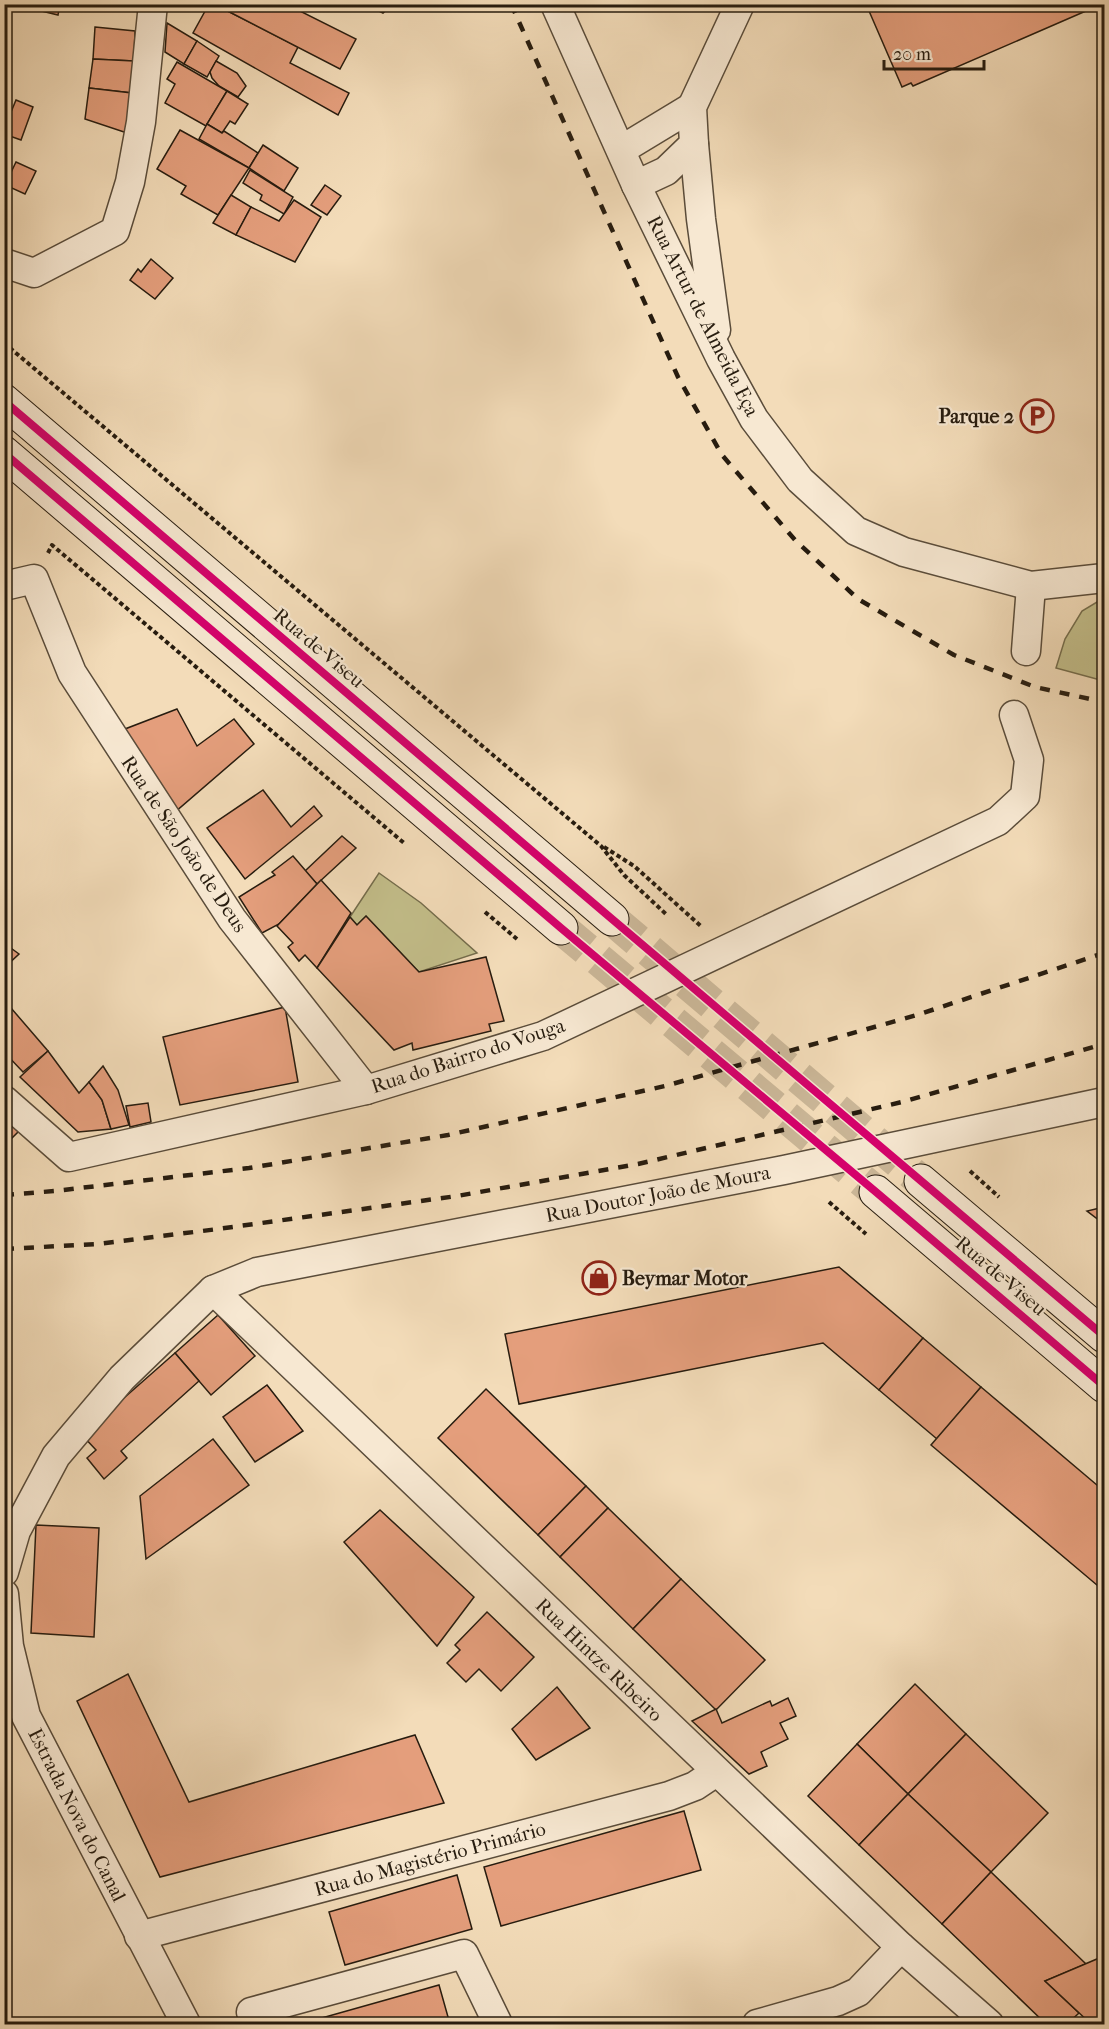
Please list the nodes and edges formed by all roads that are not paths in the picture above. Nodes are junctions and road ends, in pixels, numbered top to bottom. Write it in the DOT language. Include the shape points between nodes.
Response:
graph roads {
  1 [pos="153,4"];
  2 [pos="555,4"];
  3 [pos="740,4"];
  4 [pos="692,107"];
  5 [pos="694,144"];
  6 [pos="621,150"];
  7 [pos="636,185"];
  8 [pos="4,264"];
  9 [pos="721,359"];
  10 [pos="4,401"];
  11 [pos="4,453"];
  12 [pos="1104,578"];
  13 [pos="4,586"];
  14 [pos="1031,586"];
  15 [pos="1026,651"];
  16 [pos="1014,715"];
  17 [pos="612,919"];
  18 [pos="561,928"];
  19 [pos="366,1090"];
  20 [pos="4,1100"];
  21 [pos="1104,1102"];
  22 [pos="921,1181"];
  23 [pos="876,1192"];
  24 [pos="213,1290"];
  25 [pos="1104,1336"];
  26 [pos="1104,1386"];
  27 [pos="4,1572"];
  28 [pos="4,1594"];
  29 [pos="7,1646"];
  30 [pos="716,1772"];
  31 [pos="139,1936"];
  32 [pos="900,1947"];
  33 [pos="250,2012"];
  34 [pos="186,2025"];
  35 [pos="498,2025"];
  36 [pos="757,2025"];
  37 [pos="989,2025"];
  1 -- 8 [label="street" via="141,122 116,231 34,273"];
  2 -- 6 [label="street, Rua Artur de Almeida Eça"];
  3 -- 4 [label="street"];
  4 -- 5 [label="street"];
  4 -- 6 [label="street"];
  5 -- 7 [label="street" via="666,171"];
  5 -- 9 [label="street"];
  6 -- 7 [label="street, Rua Artur de Almeida Eça"];
  7 -- 9 [label="street, Rua Artur de Almeida Eça"];
  9 -- 14 [label="street, Rua Artur de Almeida Eça" via="754,419 800,480 856,531 904,552"];
  10 -- 17 [label="main road, Rua de Viseu"];
  11 -- 18 [label="main road"];
  12 -- 14 [label="street, Rua Artur de Almeida Eça"];
  13 -- 19 [label="street, Rua de São João de Deus" via="34,579 72,673 231,919"];
  14 -- 15 [label="street"];
  16 -- 19 [label="street, Rua do Bairro do Vouga" via="1029,760 1025,796 998,821 543,1036"];
  19 -- 20 [label="street, Rua do Bairro do Vouga" via="69,1157"];
  21 -- 24 [label="street, Rua Doutor João de Moura" via="784,1170 257,1272"];
  22 -- 25 [label="main road, Rua de Viseu"];
  23 -- 26 [label="main road, Rua de Viseu"];
  24 -- 27 [label="street" via="122,1378 56,1456 16,1531"];
  24 -- 30 [label="street, Rua Hintze Ribeiro"];
  28 -- 29 [label="street, Estrada Nova do Canal"];
  29 -- 31 [label="street, Estrada Nova do Canal" via="26,1716"];
  30 -- 31 [label="street, Rua do Magistério Primário" via="669,1796"];
  30 -- 32 [label="street, Rua Hintze Ribeiro"];
  31 -- 34 [label="street, Estrada Nova do Canal"];
  32 -- 36 [label="street" via="858,1992"];
  32 -- 37 [label="street, Rua Hintze Ribeiro"];
  33 -- 35 [label="street" via="464,1954"];
}
